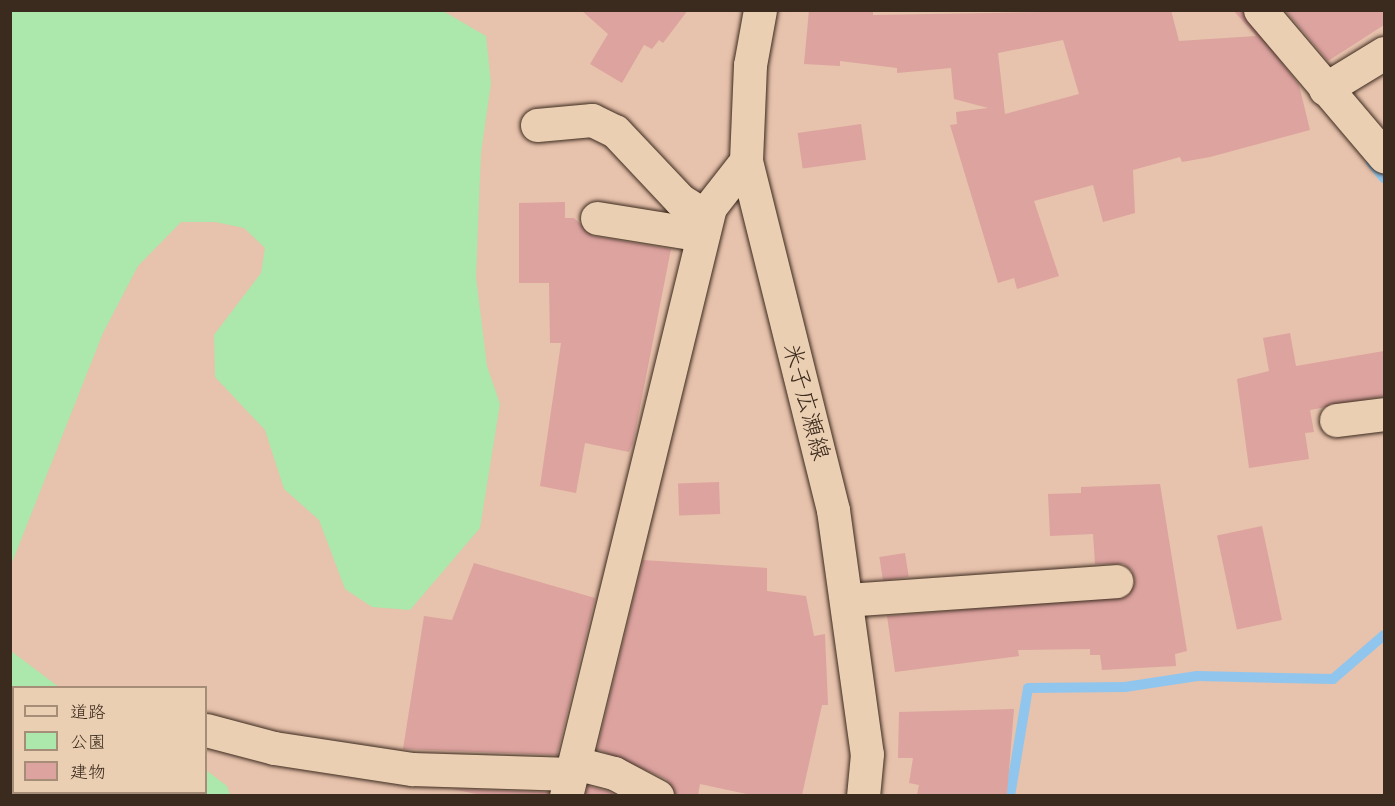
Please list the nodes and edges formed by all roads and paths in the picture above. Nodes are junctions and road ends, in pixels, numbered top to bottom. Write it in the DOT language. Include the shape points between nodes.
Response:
graph roads {
  1 [pos="760,10"];
  2 [pos="1260,10"];
  3 [pos="1384,54"];
  4 [pos="1325,88"];
  5 [pos="537,125"];
  6 [pos="1384,156"];
  7 [pos="746,161"];
  8 [pos="597,218"];
  9 [pos="705,226"];
  10 [pos="1384,414"];
  11 [pos="1336,420"];
  12 [pos="1116,581"];
  13 [pos="846,600"];
  14 [pos="207,730"];
  15 [pos="571,778"];
  16 [pos="657,795"];
  17 [pos="863,795"];
  1 -- 7 [label="street, 米子広瀬線" via="750,65"];
  2 -- 4 [label="street"];
  3 -- 4 [label="street"];
  4 -- 6 [label="street"];
  5 -- 9 [label="street" via="592,120 615,131"];
  7 -- 9 [label="street"];
  7 -- 13 [label="street, 米子広瀬線" via="833,510"];
  8 -- 9 [label="street"];
  9 -- 15 [label="street"];
  10 -- 11 [label="street"];
  12 -- 13 [label="street"];
  13 -- 17 [label="street, 米子広瀬線" via="867,754"];
  14 -- 15 [label="street" via="272,748 412,769"];
  15 -- 16 [label="street" via="614,772"];
}
